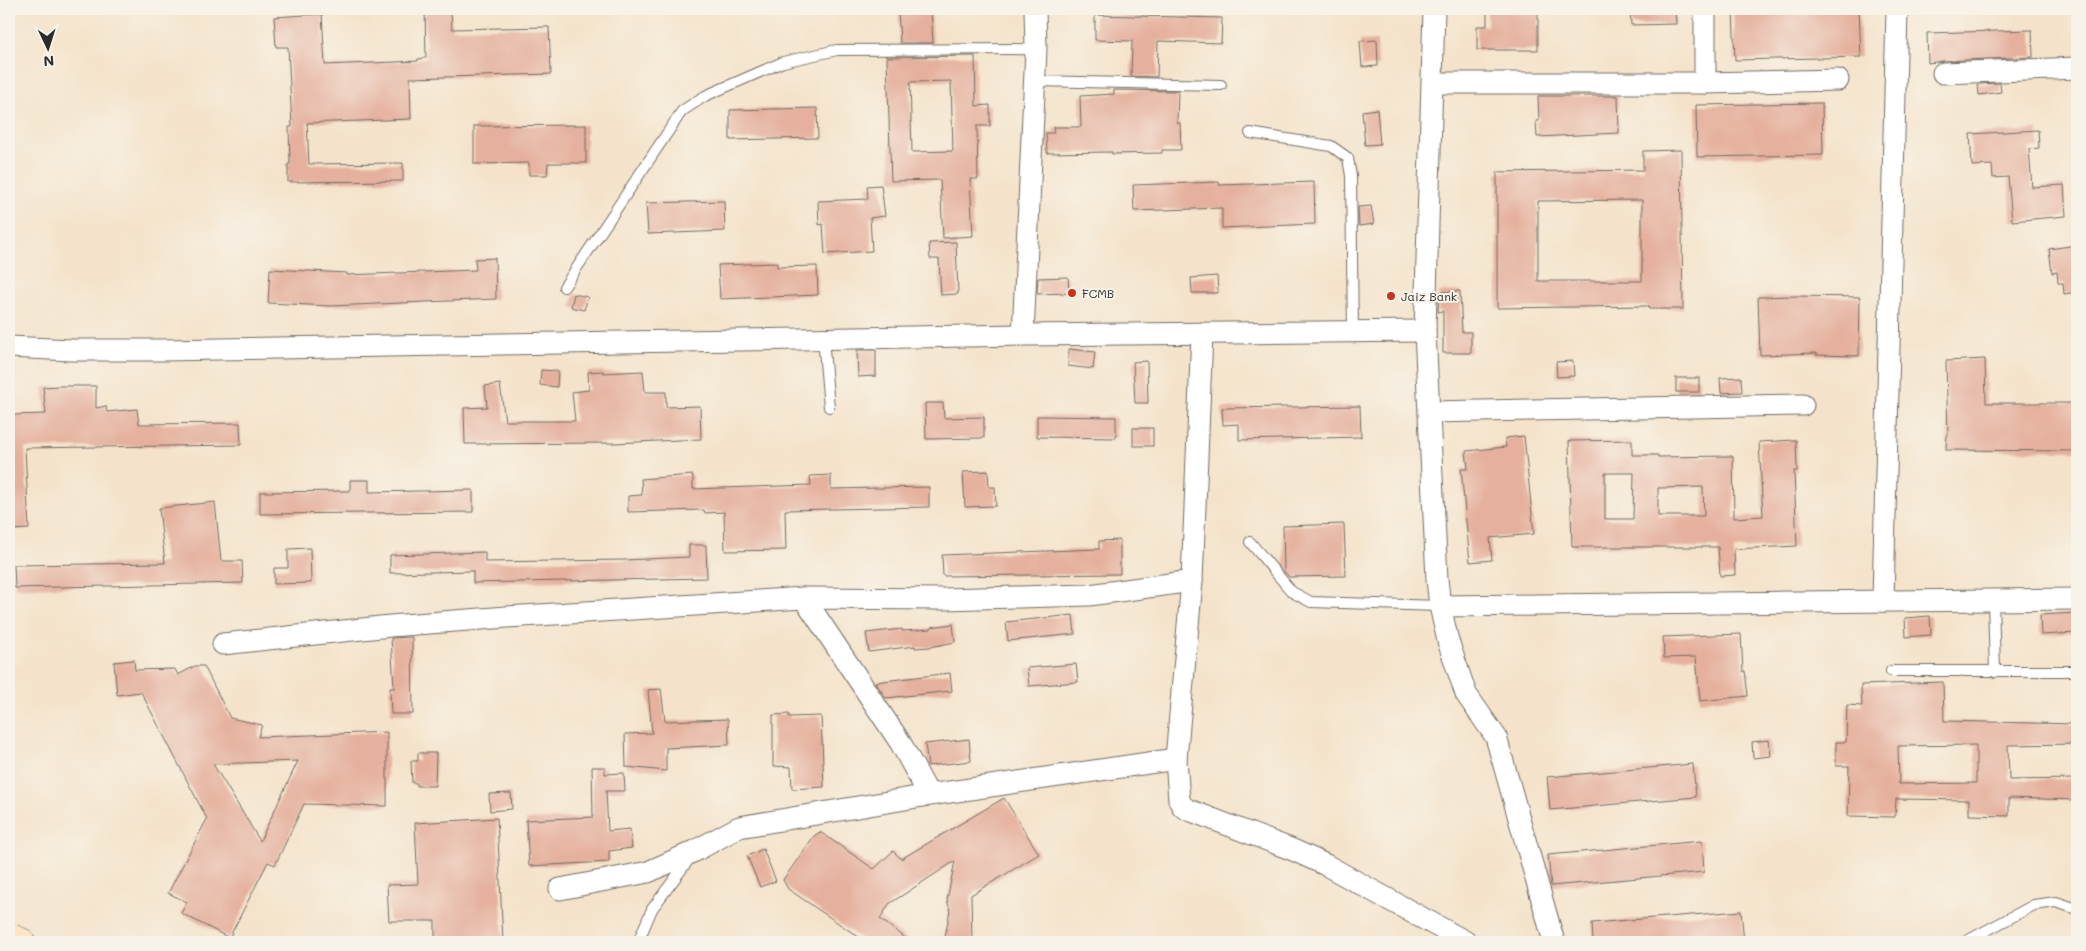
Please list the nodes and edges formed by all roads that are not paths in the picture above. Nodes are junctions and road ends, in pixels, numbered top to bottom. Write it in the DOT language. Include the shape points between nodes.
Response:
graph roads {
  1 [pos="1035,9"];
  2 [pos="1434,9"];
  3 [pos="1705,9"];
  4 [pos="1897,9"];
  5 [pos="1036,49"];
  6 [pos="2077,68"];
  7 [pos="1943,73"];
  8 [pos="1838,80"];
  9 [pos="1034,81"];
  10 [pos="1433,83"];
  11 [pos="1705,83"];
  12 [pos="1221,85"];
  13 [pos="1250,133"];
  14 [pos="564,287"];
  15 [pos="1426,331"];
  16 [pos="1353,332"];
  17 [pos="1202,333"];
  18 [pos="1023,335"];
  19 [pos="823,338"];
  20 [pos="9,347"];
  21 [pos="1803,405"];
  22 [pos="829,407"];
  23 [pos="1429,412"];
  24 [pos="1250,542"];
  25 [pos="1192,581"];
  26 [pos="804,598"];
  27 [pos="1993,600"];
  28 [pos="2077,600"];
  29 [pos="1883,601"];
  30 [pos="1440,606"];
  31 [pos="223,644"];
  32 [pos="1891,671"];
  33 [pos="2077,671"];
  34 [pos="1995,672"];
  35 [pos="1176,759"];
  36 [pos="929,795"];
  37 [pos="695,851"];
  38 [pos="560,889"];
  39 [pos="2077,909"];
  40 [pos="9,937"];
  41 [pos="20,942"];
  42 [pos="638,942"];
  43 [pos="1466,942"];
  44 [pos="1554,942"];
  45 [pos="1964,942"];
  1 -- 5 [label="street"];
  2 -- 10 [label="street"];
  3 -- 11 [label="street"];
  4 -- 29 [label="street"];
  5 -- 9 [label="street"];
  5 -- 14 [label="lane" via="837,50 783,62 705,96 682,111"];
  6 -- 7 [label="street"];
  8 -- 11 [label="street"];
  9 -- 12 [label="lane"];
  9 -- 18 [label="street"];
  10 -- 11 [label="street"];
  10 -- 15 [label="street"];
  13 -- 16 [label="lane" via="1331,146 1348,158"];
  15 -- 16 [label="street"];
  15 -- 23 [label="street"];
  16 -- 17 [label="street"];
  17 -- 18 [label="street"];
  17 -- 25 [label="street"];
  18 -- 19 [label="street"];
  19 -- 20 [label="street" via="162,350"];
  19 -- 22 [label="lane"];
  21 -- 23 [label="street"];
  23 -- 30 [label="street" via="1436,580"];
  24 -- 30 [label="lane" via="1292,592 1311,602"];
  25 -- 26 [label="street" via="1089,595"];
  25 -- 35 [label="street"];
  26 -- 31 [label="street" via="390,626"];
  26 -- 36 [label="street" via="900,742"];
  27 -- 28 [label="street"];
  27 -- 29 [label="street"];
  27 -- 34 [label="lane"];
  29 -- 30 [label="street"];
  30 -- 44 [label="street" via="1448,642 1466,694 1496,737"];
  32 -- 34 [label="lane"];
  33 -- 34 [label="lane"];
  35 -- 36 [label="street"];
  35 -- 43 [label="street" via="1177,793 1183,807 1326,865"];
  36 -- 37 [label="street" via="739,827"];
  37 -- 38 [label="street" via="648,872"];
  37 -- 42 [label="lane" via="652,909"];
  39 -- 45 [label="lane" via="2056,902 2034,905"];
  40 -- 41 [label="main road"];
}
